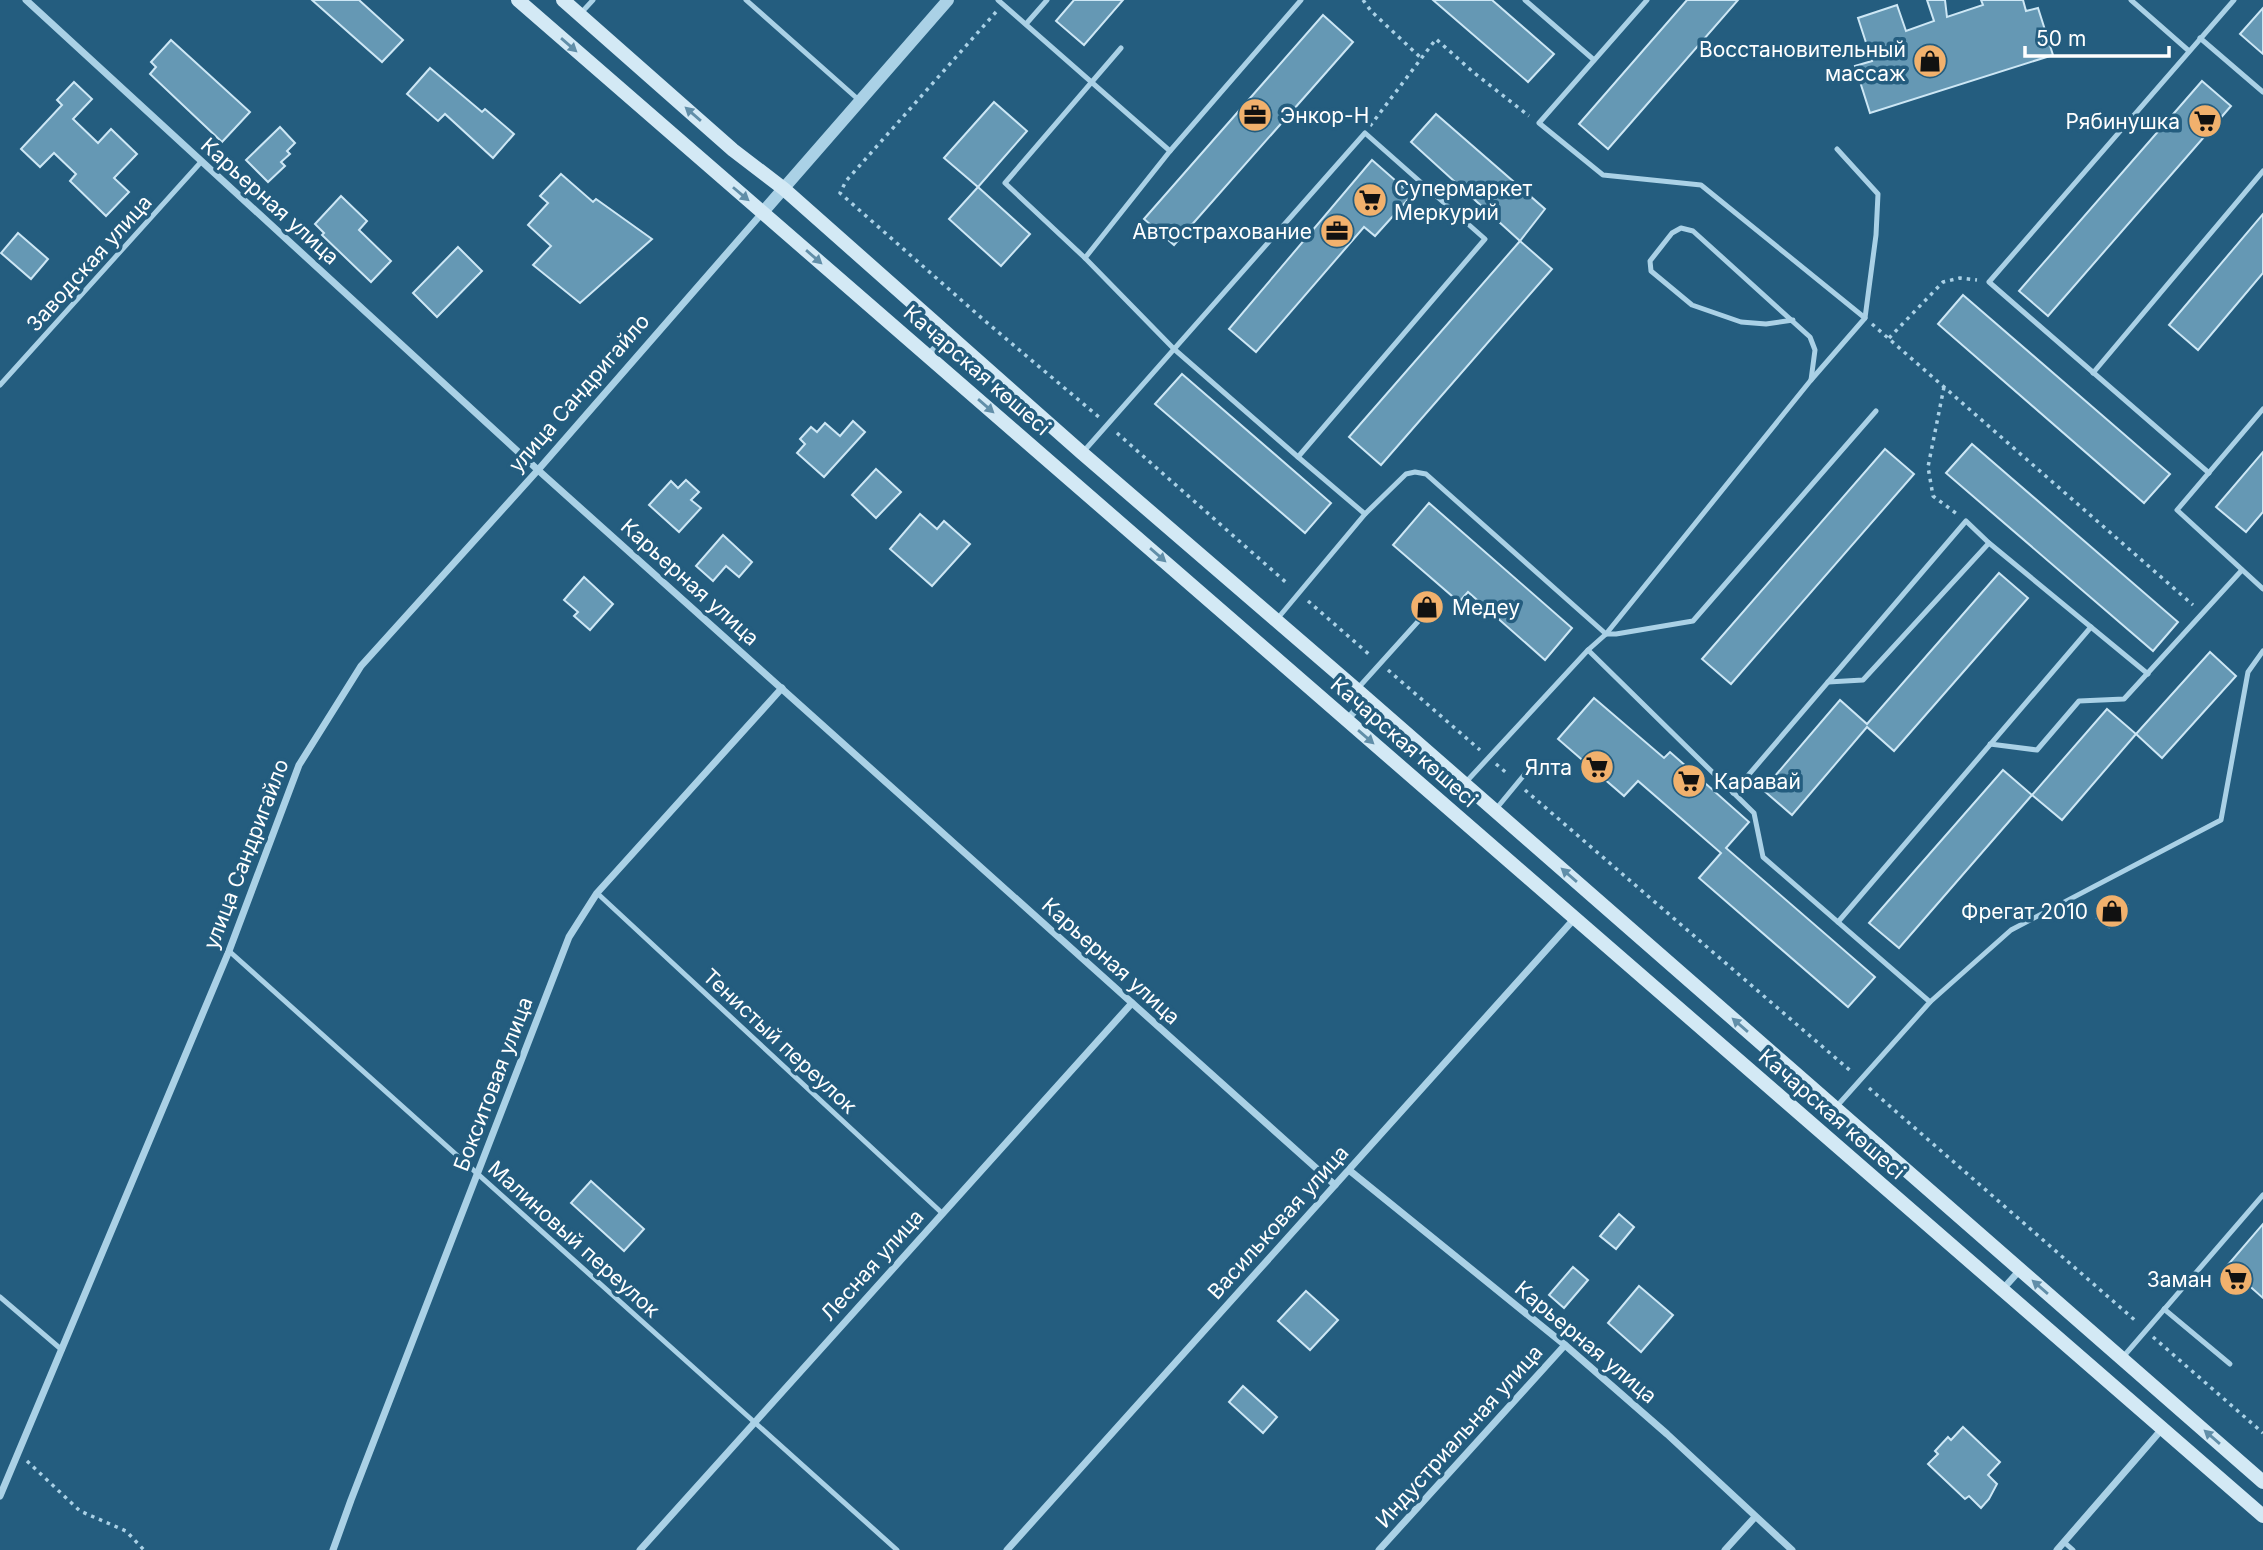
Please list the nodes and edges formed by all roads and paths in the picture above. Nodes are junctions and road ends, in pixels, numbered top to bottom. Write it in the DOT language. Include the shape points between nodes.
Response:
graph roads {
  1 [pos="26,0"];
  2 [pos="518,0"];
  3 [pos="563,0"];
  4 [pos="593,0"];
  5 [pos="746,0"];
  6 [pos="948,0"];
  7 [pos="1047,0"];
  8 [pos="1301,0"];
  9 [pos="1363,0"];
  10 [pos="1525,0"];
  11 [pos="1647,0"];
  12 [pos="2131,0"];
  13 [pos="2234,0"];
  14 [pos="1000,2"];
  15 [pos="580,15"];
  16 [pos="1026,24"];
  17 [pos="2200,38"];
  18 [pos="1121,48"];
  19 [pos="2189,51"];
  20 [pos="1421,58"];
  21 [pos="1594,60"];
  22 [pos="1090,82"];
  23 [pos="2263,92"];
  24 [pos="860,101"];
  25 [pos="1539,123"];
  26 [pos="1365,133"];
  27 [pos="1837,149"];
  28 [pos="1170,151"];
  29 [pos="201,162"];
  30 [pos="2263,172"];
  31 [pos="783,189"];
  32 [pos="763,212"];
  33 [pos="1085,258"];
  34 [pos="1989,282"];
  35 [pos="1865,318"];
  36 [pos="1793,320"];
  37 [pos="948,333"];
  38 [pos="1888,338"];
  39 [pos="1174,349"];
  40 [pos="928,356"];
  41 [pos="2093,373"];
  42 [pos="1811,380"];
  43 [pos="0,385"];
  44 [pos="1944,387"];
  45 [pos="2263,409"];
  46 [pos="1875,411"];
  47 [pos="1108,425"];
  48 [pos="1082,453"];
  49 [pos="1298,457"];
  50 [pos="538,470"];
  51 [pos="2209,473"];
  52 [pos="1365,514"];
  53 [pos="1966,521"];
  54 [pos="1989,543"];
  55 [pos="2242,570"];
  56 [pos="2263,589"];
  57 [pos="1299,593"];
  58 [pos="2203,613"];
  59 [pos="1423,616"];
  60 [pos="1276,620"];
  61 [pos="2091,626"];
  62 [pos="1606,634"];
  63 [pos="1588,650"];
  64 [pos="2263,651"];
  65 [pos="1380,664"];
  66 [pos="2148,674"];
  67 [pos="1829,682"];
  68 [pos="782,688"];
  69 [pos="1362,694"];
  70 [pos="1348,720"];
  71 [pos="1990,744"];
  72 [pos="1488,757"];
  73 [pos="1534,763"];
  74 [pos="1517,783"];
  75 [pos="1464,784"];
  76 [pos="1733,793"];
  77 [pos="1494,810"];
  78 [pos="597,893"];
  79 [pos="1575,918"];
  80 [pos="1838,922"];
  81 [pos="229,951"];
  82 [pos="1930,1002"];
  83 [pos="1132,1003"];
  84 [pos="1859,1079"];
  85 [pos="1835,1108"];
  86 [pos="1349,1170"];
  87 [pos="477,1173"];
  88 [pos="1335,1185"];
  89 [pos="2263,1195"];
  90 [pos="2260,1204"];
  91 [pos="942,1213"];
  92 [pos="2020,1270"];
  93 [pos="2002,1290"];
  94 [pos="0,1297"];
  95 [pos="2164,1309"];
  96 [pos="2146,1330"];
  97 [pos="1565,1345"];
  98 [pos="62,1350"];
  99 [pos="2122,1359"];
  100 [pos="2230,1364"];
  101 [pos="754,1423"];
  102 [pos="2162,1429"];
  103 [pos="2263,1433"];
  104 [pos="18,1453"];
  105 [pos="2263,1482"];
  106 [pos="0,1496"];
  107 [pos="1755,1517"];
  108 [pos="2263,1517"];
  109 [pos="2064,1542"];
  110 [pos="144,1550"];
  111 [pos="333,1550"];
  112 [pos="640,1550"];
  113 [pos="897,1550"];
  114 [pos="1007,1550"];
  115 [pos="1379,1550"];
  116 [pos="1725,1550"];
  117 [pos="1792,1550"];
  118 [pos="2057,1550"];
  119 [pos="2073,1550"];
  1 -- 29 [label="street, Карьерная улица"];
  2 -- 32 [label="main road, Качарская көшесі, one-way"];
  3 -- 15 [label="main road, Качарская көшесі"];
  4 -- 15 [label="lane"];
  5 -- 24 [label="lane"];
  6 -- 24 [label="street, улица Сандригайло"];
  7 -- 16 [label="lane"];
  8 -- 28 [label="lane"];
  9 -- 20 [label="path"];
  10 -- 21 [label="lane"];
  11 -- 21 [label="lane"];
  12 -- 19 [label="lane"];
  13 -- 17 [label="lane"];
  14 -- 16 [label="lane"];
  14 -- 47 [label="path" via="840,193"];
  31 -- 15 [label="main road, Качарская көшесі, one-way"];
  16 -- 22 [label="lane"];
  17 -- 19 [label="lane"];
  17 -- 23 [label="lane"];
  18 -- 22 [label="lane"];
  19 -- 34 [label="lane"];
  20 -- 25 [label="path" via="1436,39"];
  20 -- 26 [label="path"];
  21 -- 25 [label="lane"];
  22 -- 28 [label="lane"];
  22 -- 33 [label="lane" via="1005,183"];
  24 -- 31 [label="street, улица Сандригайло"];
  25 -- 35 [label="lane" via="1602,175 1701,184"];
  26 -- 39 [label="lane"];
  26 -- 49 [label="lane" via="1485,239"];
  27 -- 35 [label="lane" via="1878,194"];
  28 -- 33 [label="lane"];
  29 -- 43 [label="lane, Заводская улица"];
  29 -- 50 [label="street, Карьерная улица"];
  30 -- 41 [label="lane"];
  31 -- 32 [label="street, улица Сандригайло"];
  31 -- 37 [label="main road, Качарская көшесі"];
  32 -- 40 [label="main road, Качарская көшесі, one-way"];
  32 -- 50 [label="street, улица Сандригайло"];
  33 -- 39 [label="lane"];
  34 -- 38 [label="path" via="1960,278 1943,282"];
  34 -- 41 [label="lane"];
  35 -- 38 [label="path"];
  35 -- 42 [label="lane"];
  36 -- 36 [label="lane" via="1693,231 1681,228 1672,233 1650,261 1651,271 1692,306 1741,321"];
  36 -- 42 [label="lane" via="1810,337 1815,350"];
  37 -- 40 [label="street"];
  37 -- 48 [label="main road, Качарская көшесі"];
  38 -- 44 [label="path"];
  39 -- 47 [label="lane"];
  39 -- 49 [label="lane"];
  40 -- 70 [label="main road, Качарская көшесі, one-way"];
  41 -- 51 [label="lane"];
  42 -- 62 [label="lane"];
  44 -- 53 [label="path" via="1928,467 1933,496"];
  44 -- 58 [label="path"];
  45 -- 51 [label="lane"];
  46 -- 62 [label="lane" via="1693,621"];
  47 -- 48 [label="lane"];
  47 -- 57 [label="path"];
  48 -- 60 [label="main road, Качарская көшесі"];
  49 -- 52 [label="lane"];
  50 -- 68 [label="street, Карьерная улица"];
  50 -- 81 [label="street, улица Сандригайло" via="360,666 299,765"];
  51 -- 55 [label="lane" via="2177,510"];
  52 -- 57 [label="lane"];
  52 -- 62 [label="lane" via="1406,474 1426,474"];
  53 -- 54 [label="lane"];
  53 -- 67 [label="lane"];
  54 -- 61 [label="lane"];
  54 -- 67 [label="lane" via="1863,680"];
  55 -- 56 [label="lane"];
  55 -- 58 [label="lane"];
  57 -- 60 [label="lane"];
  57 -- 65 [label="path"];
  58 -- 66 [label="lane"];
  59 -- 65 [label="lane"];
  60 -- 69 [label="main road, Качарская көшесі"];
  61 -- 66 [label="lane"];
  61 -- 71 [label="lane"];
  62 -- 63 [label="lane"];
  63 -- 72 [label="lane"];
  63 -- 76 [label="lane"];
  64 -- 82 [label="lane" via="2248,672 2221,820 2011,930"];
  65 -- 69 [label="lane"];
  65 -- 72 [label="path"];
  66 -- 71 [label="lane" via="2124,699 2079,701 2037,750"];
  67 -- 76 [label="lane"];
  68 -- 78 [label="street, Бокситовая улица"];
  68 -- 83 [label="street, Карьерная улица"];
  69 -- 70 [label="street"];
  69 -- 75 [label="main road, Качарская көшесі"];
  70 -- 79 [label="main road, Качарская көшесі, one-way"];
  71 -- 80 [label="lane"];
  72 -- 74 [label="path"];
  72 -- 75 [label="lane"];
  73 -- 74 [label="lane"];
  74 -- 77 [label="lane"];
  74 -- 84 [label="path"];
  75 -- 77 [label="main road, Качарская көшесі"];
  76 -- 80 [label="lane" via="1754,813 1763,857"];
  85 -- 77 [label="main road, Качарская көшесі, one-way"];
  78 -- 87 [label="street, Бокситовая улица" via="569,937"];
  78 -- 91 [label="lane, Тенистый переулок"];
  79 -- 86 [label="street, Васильковая улица"];
  79 -- 93 [label="main road, Качарская көшесі"];
  80 -- 82 [label="lane"];
  81 -- 87 [label="lane, Малиновый переулок"];
  81 -- 98 [label="street, улица Сандригайло"];
  82 -- 84 [label="lane"];
  83 -- 88 [label="street, Карьерная улица"];
  83 -- 91 [label="street, Лесная улица"];
  84 -- 85 [label="lane"];
  84 -- 96 [label="path"];
  85 -- 92 [label="main road, Качарская көшесі"];
  86 -- 88 [label="street, Васильковая улица"];
  86 -- 97 [label="street, Карьерная улица"];
  87 -- 101 [label="lane, Малиновый переулок"];
  87 -- 111 [label="street, Бокситовая улица"];
  88 -- 114 [label="street, Васильковая улица"];
  89 -- 90 [label="lane"];
  90 -- 95 [label="lane"];
  91 -- 101 [label="street, Лесная улица"];
  92 -- 93 [label="street"];
  99 -- 92 [label="main road, Качарская көшесі, one-way"];
  93 -- 102 [label="main road, Качарская көшесі"];
  94 -- 98 [label="lane"];
  95 -- 96 [label="lane"];
  95 -- 100 [label="lane"];
  96 -- 99 [label="lane"];
  96 -- 103 [label="path"];
  97 -- 107 [label="street, Карьерная улица"];
  97 -- 115 [label="street, Индустриальная улица"];
  98 -- 104 [label="street, улица Сандригайло"];
  105 -- 99 [label="main road, Качарская көшесі, one-way"];
  101 -- 112 [label="street, Лесная улица"];
  101 -- 113 [label="lane, Малиновый переулок"];
  102 -- 108 [label="main road, Качарская көшесі"];
  102 -- 109 [label="street"];
  104 -- 106 [label="street, улица Сандригайло"];
  104 -- 110 [label="path" via="80,1511 126,1531"];
  107 -- 116 [label="street"];
  107 -- 117 [label="street, Карьерная улица"];
  109 -- 118 [label="street"];
  109 -- 119 [label="lane"];
}
